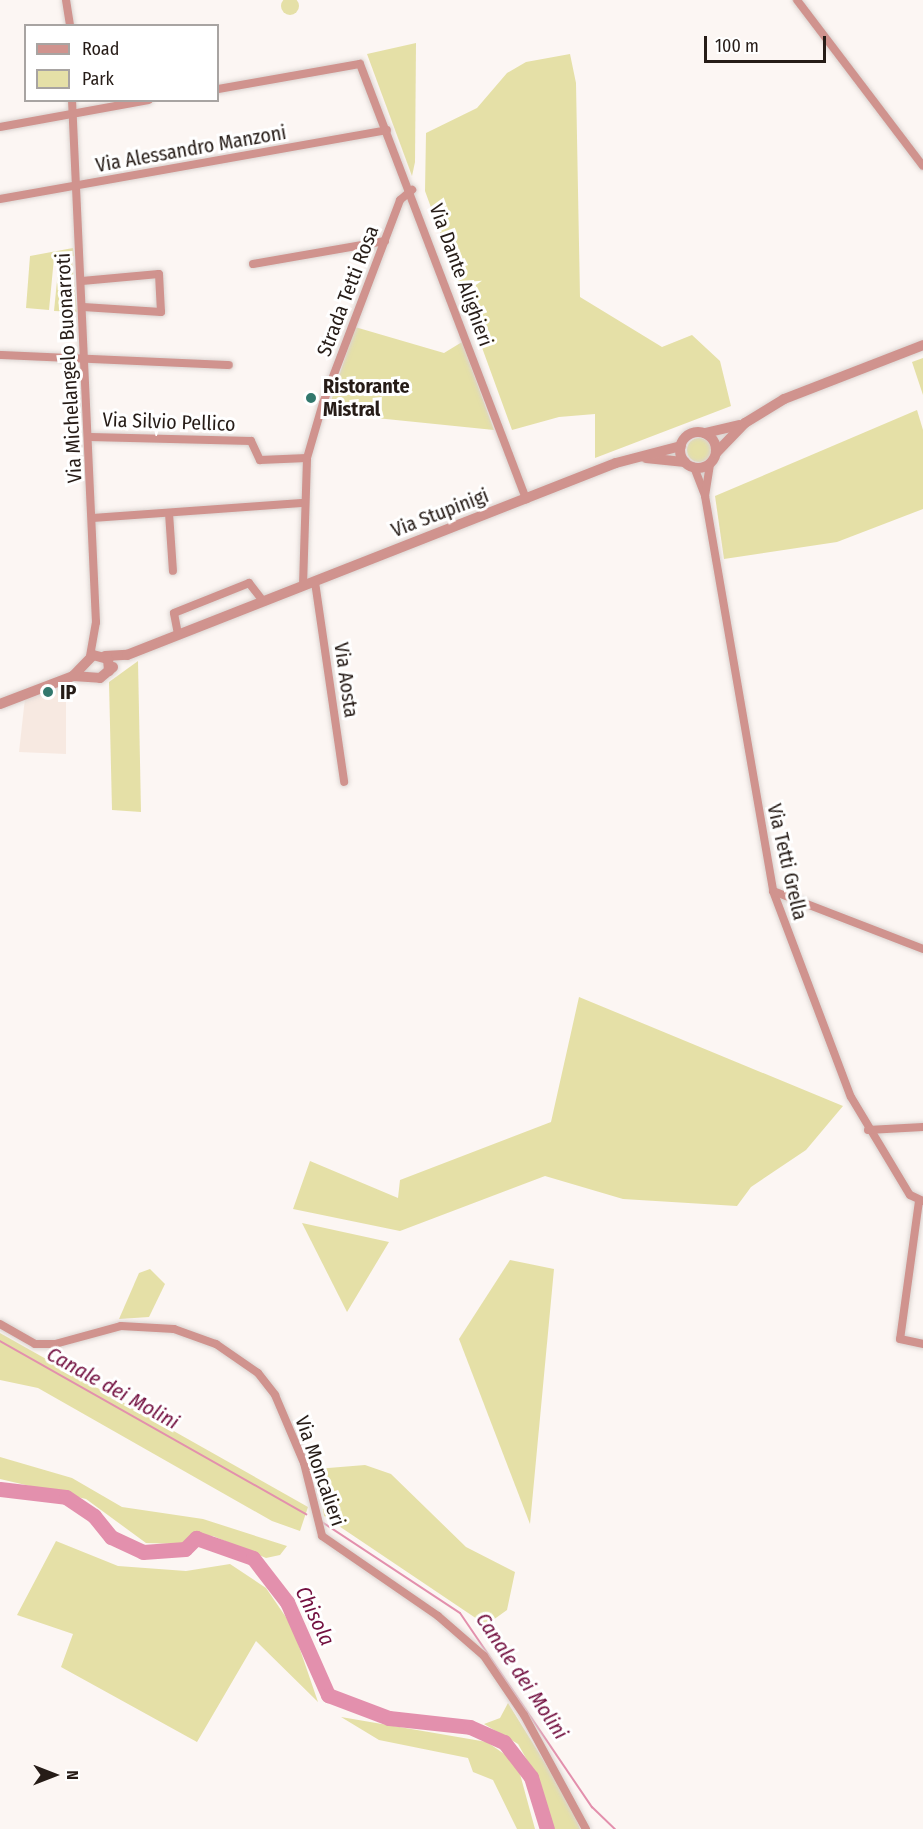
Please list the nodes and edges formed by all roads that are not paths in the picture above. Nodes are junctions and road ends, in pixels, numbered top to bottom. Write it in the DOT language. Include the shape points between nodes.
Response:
graph roads {
  1 [pos="797,0"];
  2 [pos="68,2"];
  3 [pos="70,24"];
  4 [pos="219,89"];
  5 [pos="72,102"];
  6 [pos="138,102"];
  7 [pos="73,114"];
  8 [pos="0,127"];
  9 [pos="387,130"];
  10 [pos="923,166"];
  11 [pos="76,186"];
  12 [pos="411,190"];
  13 [pos="0,199"];
  14 [pos="385,241"];
  15 [pos="254,264"];
  16 [pos="82,281"];
  17 [pos="83,307"];
  18 [pos="923,345"];
  19 [pos="0,355"];
  20 [pos="86,359"];
  21 [pos="228,364"];
  22 [pos="745,423"];
  23 [pos="705,433"];
  24 [pos="90,436"];
  25 [pos="681,446"];
  26 [pos="308,458"];
  27 [pos="713,458"];
  28 [pos="630,459"];
  29 [pos="690,464"];
  30 [pos="705,496"];
  31 [pos="526,500"];
  32 [pos="304,503"];
  33 [pos="170,513"];
  34 [pos="93,518"];
  35 [pos="173,571"];
  36 [pos="315,582"];
  37 [pos="303,586"];
  38 [pos="263,601"];
  39 [pos="178,634"];
  40 [pos="127,655"];
  41 [pos="95,658"];
  42 [pos="109,670"];
  43 [pos="73,676"];
  44 [pos="92,677"];
  45 [pos="0,704"];
  46 [pos="344,782"];
  47 [pos="773,891"];
  48 [pos="923,949"];
  49 [pos="923,1127"];
  50 [pos="868,1130"];
  51 [pos="921,1201"];
  52 [pos="0,1324"];
  53 [pos="923,1344"];
  54 [pos="586,1829"];
  1 -- 10 [label="street"];
  2 -- 3 [label="street"];
  4 -- 9 [label="street, Via Dante Alighieri" via="360,64"];
  5 -- 7 [label="street, Via Michelangelo Buonarroti"];
  6 -- 7 [label="street"];
  7 -- 8 [label="street"];
  7 -- 11 [label="street, Via Michelangelo Buonarroti"];
  9 -- 11 [label="street, Via Alessandro Manzoni"];
  9 -- 12 [label="street, Via Dante Alighieri"];
  11 -- 13 [label="street, Via Alessandro Manzoni"];
  11 -- 16 [label="street, Via Michelangelo Buonarroti"];
  12 -- 14 [label="street, Strada Tetti Rosa" via="400,200"];
  12 -- 31 [label="street, Via Dante Alighieri"];
  14 -- 15 [label="street"];
  14 -- 26 [label="street, Strada Tetti Rosa"];
  16 -- 17 [label="street, Via Michelangelo Buonarroti"];
  16 -- 17 [label="street" via="159,274 161,312"];
  17 -- 20 [label="street, Via Michelangelo Buonarroti"];
  18 -- 22 [label="street, Via Stupinigi" via="784,399"];
  19 -- 20 [label="street"];
  20 -- 21 [label="street"];
  20 -- 24 [label="street, Via Michelangelo Buonarroti"];
  22 -- 23 [label="street, Via Stupinigi"];
  22 -- 27 [label="street, Via Stupinigi"];
  23 -- 25 [label="street, Via Stupinigi" via="688,435"];
  23 -- 27 [label="street"];
  24 -- 26 [label="street, Via Silvio Pellico" via="251,441 260,460"];
  24 -- 34 [label="street, Via Michelangelo Buonarroti"];
  25 -- 28 [label="street, Via Stupinigi"];
  25 -- 29 [label="street"];
  26 -- 32 [label="street, Strada Tetti Rosa"];
  27 -- 29 [label="street, Via Stupinigi"];
  27 -- 30 [label="street, Via Tetti Grella"];
  28 -- 29 [label="street, Via Stupinigi"];
  28 -- 31 [label="street, Via Stupinigi"];
  29 -- 30 [label="street, Via Tetti Grella"];
  30 -- 47 [label="street, Via Tetti Grella"];
  31 -- 36 [label="street, Via Stupinigi"];
  32 -- 33 [label="street"];
  32 -- 37 [label="street, Strada Tetti Rosa"];
  33 -- 34 [label="street"];
  33 -- 35 [label="street"];
  34 -- 41 [label="street, Via Michelangelo Buonarroti"];
  36 -- 37 [label="street, Via Stupinigi"];
  36 -- 46 [label="street, Via Aosta"];
  37 -- 38 [label="street, Via Stupinigi"];
  38 -- 39 [label="street, Via Stupinigi"];
  38 -- 39 [label="street" via="249,583 174,613"];
  39 -- 40 [label="street, Via Stupinigi"];
  40 -- 41 [label="street, Via Stupinigi"];
  40 -- 42 [label="street, Via Stupinigi"];
  41 -- 42 [label="street"];
  41 -- 43 [label="street"];
  41 -- 44 [label="street"];
  42 -- 44 [label="street, Via Stupinigi"];
  43 -- 44 [label="street"];
  43 -- 45 [label="street"];
  47 -- 48 [label="street"];
  47 -- 50 [label="street, Via Tetti Grella" via="846,1086"];
  49 -- 50 [label="street"];
  50 -- 51 [label="street, Via Tetti Grella"];
  51 -- 53 [label="street" via="900,1340"];
  52 -- 54 [label="street, Via Moncalieri" via="17,1336 45,1344 121,1326 174,1329 216,1344 258,1373 275,1395 304,1462 322,1536 438,1616 484,1656 524,1715"];
}
